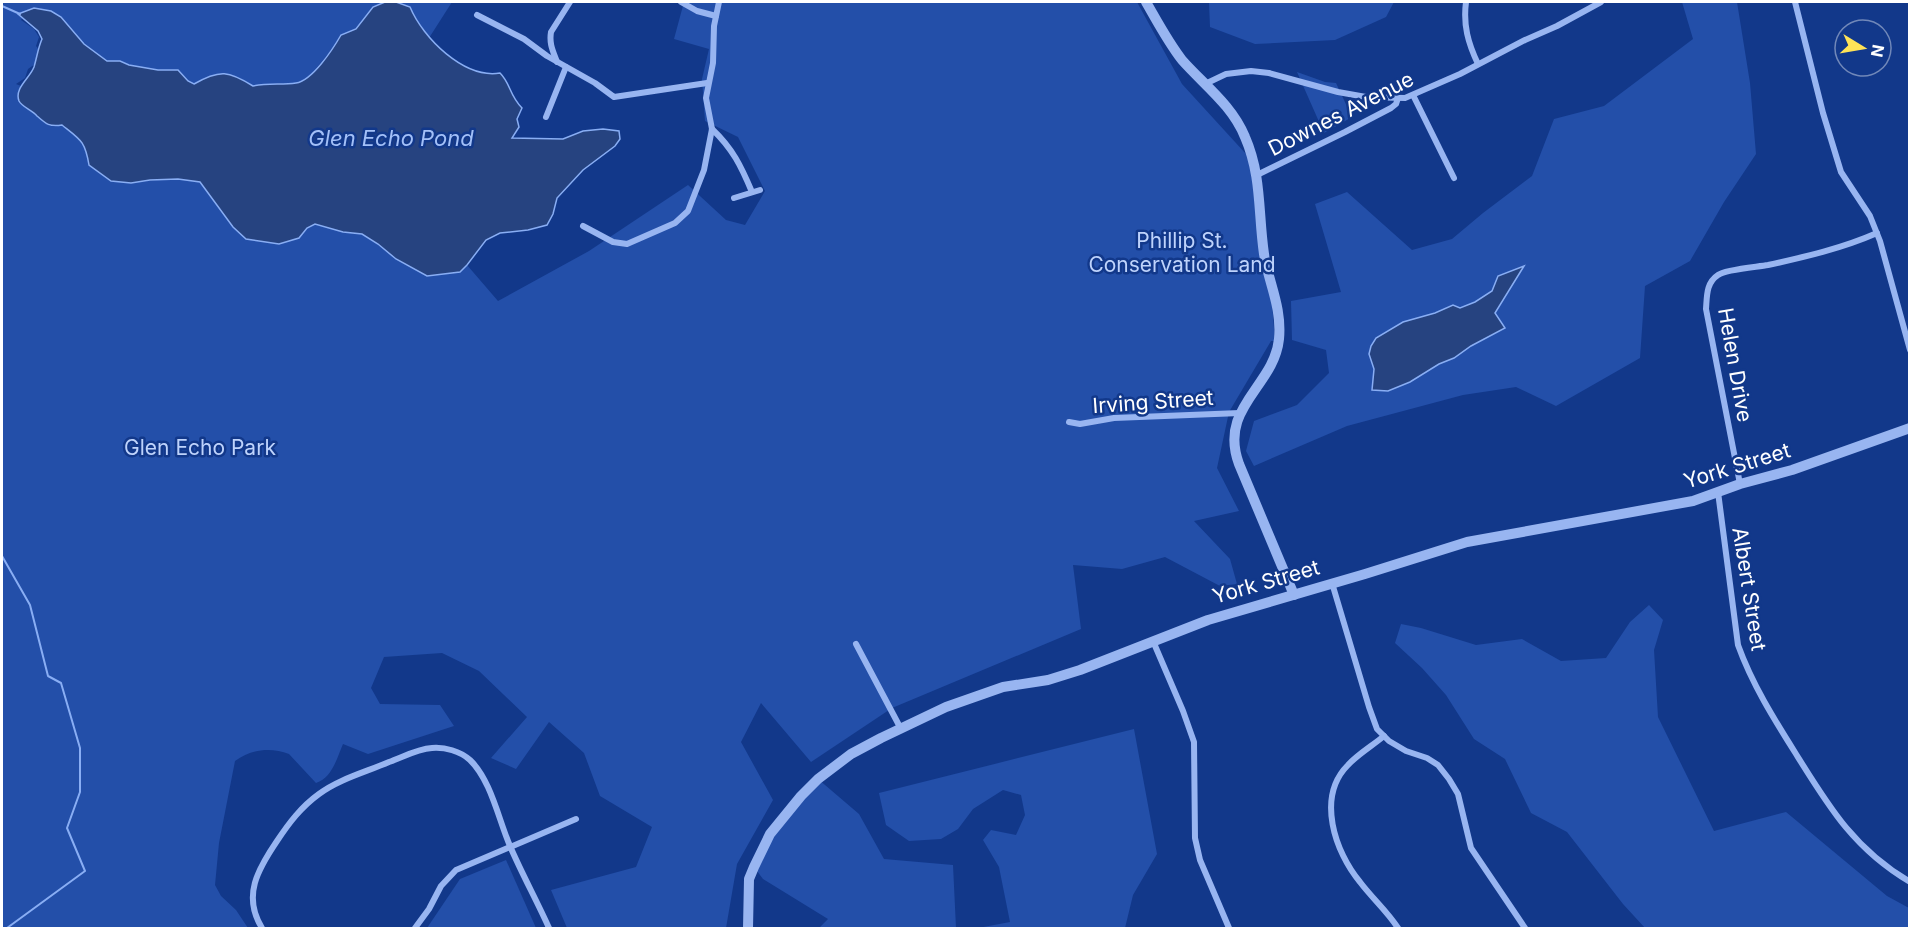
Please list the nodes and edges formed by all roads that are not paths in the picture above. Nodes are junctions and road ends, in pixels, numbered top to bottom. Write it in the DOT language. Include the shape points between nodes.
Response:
graph roads {
  1 [pos="570,2"];
  2 [pos="681,2"];
  3 [pos="719,2"];
  4 [pos="1146,2"];
  5 [pos="1466,2"];
  6 [pos="1601,2"];
  7 [pos="1796,2"];
  8 [pos="477,15"];
  9 [pos="716,16"];
  10 [pos="557,62"];
  11 [pos="1478,64"];
  12 [pos="566,67"];
  13 [pos="707,83"];
  14 [pos="1205,84"];
  15 [pos="1413,95"];
  16 [pos="1398,98"];
  17 [pos="546,117"];
  18 [pos="712,129"];
  19 [pos="1257,175"];
  20 [pos="1454,178"];
  21 [pos="760,190"];
  22 [pos="752,192"];
  23 [pos="734,198"];
  24 [pos="583,226"];
  25 [pos="1877,233"];
  26 [pos="1910,350"];
  27 [pos="1240,413"];
  28 [pos="1069,422"];
  29 [pos="1910,428"];
  30 [pos="1740,484"];
  31 [pos="1718,491"];
  32 [pos="1332,583"];
  33 [pos="1294,595"];
  34 [pos="1152,640"];
  35 [pos="856,645"];
  36 [pos="901,729"];
  37 [pos="1384,736"];
  38 [pos="576,819"];
  39 [pos="510,846"];
  40 [pos="1910,882"];
  41 [pos="262,928"];
  42 [pos="415,928"];
  43 [pos="549,928"];
  44 [pos="747,928"];
  45 [pos="1229,928"];
  46 [pos="1398,928"];
  47 [pos="1526,928"];
  1 -- 10 [label="street" via="551,32 550,43"];
  2 -- 9 [label="street"];
  3 -- 9 [label="street"];
  4 -- 14 [label="street" via="1180,57"];
  5 -- 11 [label="street" via="1467,38"];
  6 -- 11 [label="street, Downes Avenue"];
  7 -- 25 [label="street" via="1841,172"];
  8 -- 10 [label="street" via="524,39"];
  9 -- 13 [label="street" via="713,63"];
  10 -- 12 [label="street"];
  11 -- 15 [label="street, Downes Avenue"];
  12 -- 13 [label="street" via="614,97"];
  12 -- 17 [label="street"];
  13 -- 18 [label="street"];
  14 -- 16 [label="street" via="1226,74 1251,71 1347,94"];
  14 -- 19 [label="street" via="1240,125"];
  15 -- 16 [label="street, Downes Avenue"];
  15 -- 20 [label="street"];
  16 -- 19 [label="street, Downes Avenue" via="1391,108"];
  18 -- 22 [label="street" via="737,159"];
  18 -- 24 [label="street" via="704,170 688,211 680,220 627,244 613,242"];
  19 -- 27 [label="street" via="1263,248 1280,332 1272,363"];
  21 -- 22 [label="street"];
  22 -- 23 [label="street"];
  25 -- 26 [label="street"];
  25 -- 30 [label="street, Helen Drive" via="1803,256 1720,274 1712,280 1706,309"];
  27 -- 28 [label="street, Irving Street"];
  27 -- 33 [label="street" via="1234,436 1235,453"];
  29 -- 30 [label="street, York Street" via="1792,471"];
  30 -- 31 [label="street, York Street"];
  31 -- 32 [label="street, York Street" via="1693,501 1467,542"];
  31 -- 40 [label="street, Albert Street" via="1738,645 1744,663 1829,807 1863,848"];
  32 -- 33 [label="street, York Street"];
  32 -- 37 [label="street" via="1369,707 1377,729"];
  33 -- 34 [label="street, York Street"];
  34 -- 36 [label="street, York Street" via="1080,670 981,694"];
  34 -- 45 [label="street" via="1194,742 1195,838 1200,860"];
  35 -- 36 [label="street"];
  36 -- 44 [label="street, York Street" via="837,764 786,813 761,851 749,879"];
  37 -- 46 [label="street" via="1347,765 1333,787 1331,805 1338,841 1349,867"];
  37 -- 47 [label="street" via="1438,765 1458,794 1471,848"];
  38 -- 39 [label="street"];
  39 -- 41 [label="street" via="488,789 471,761 449,749 419,751 339,782 298,812 255,877 253,900"];
  39 -- 42 [label="street" via="449,876"];
  39 -- 43 [label="street"];
}
